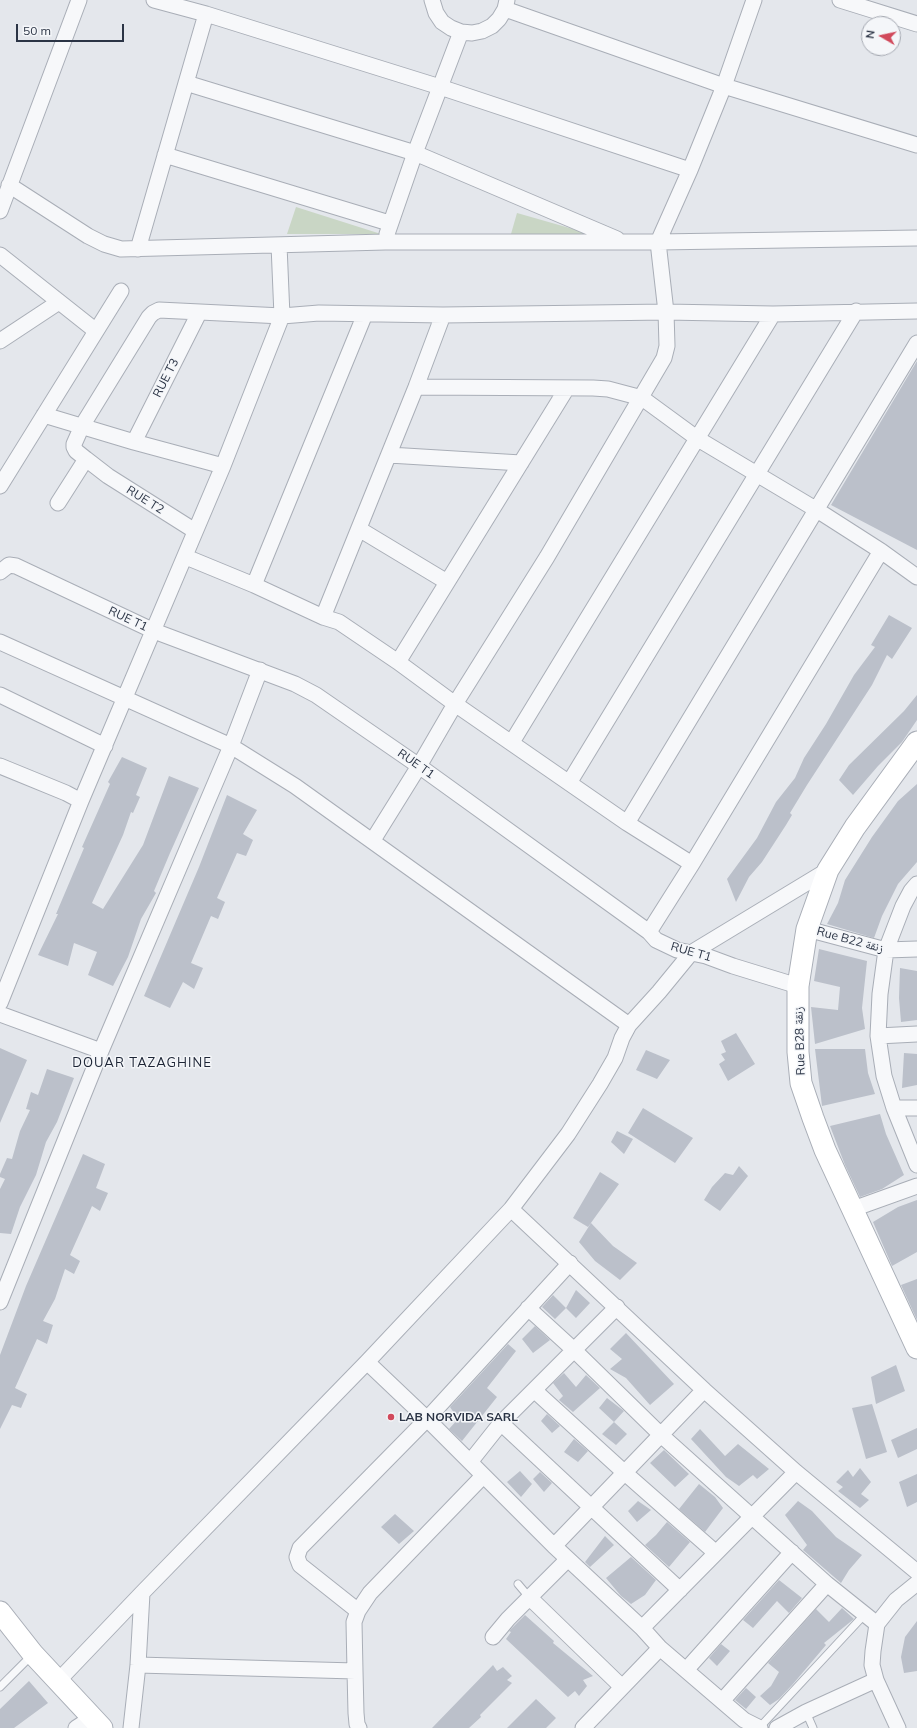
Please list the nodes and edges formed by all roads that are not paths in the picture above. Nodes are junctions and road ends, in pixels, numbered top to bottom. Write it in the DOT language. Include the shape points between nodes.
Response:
graph roads {
  1 [pos="79,0"];
  2 [pos="154,0"];
  3 [pos="432,0"];
  4 [pos="754,0"];
  5 [pos="840,0"];
  6 [pos="506,5"];
  7 [pos="206,14"];
  8 [pos="917,24"];
  9 [pos="461,32"];
  10 [pos="186,83"];
  11 [pos="724,86"];
  12 [pos="440,87"];
  13 [pos="917,145"];
  14 [pos="415,153"];
  15 [pos="165,155"];
  16 [pos="690,170"];
  17 [pos="9,185"];
  18 [pos="0,211"];
  19 [pos="390,223"];
  20 [pos="917,238"];
  21 [pos="385,242"];
  22 [pos="623,242"];
  23 [pos="658,242"];
  24 [pos="279,245"];
  25 [pos="138,249"];
  26 [pos="0,255"];
  27 [pos="121,291"];
  28 [pos="59,302"];
  29 [pos="856,311"];
  30 [pos="917,311"];
  31 [pos="666,312"];
  32 [pos="199,313"];
  33 [pos="365,314"];
  34 [pos="773,314"];
  35 [pos="443,315"];
  36 [pos="282,316"];
  37 [pos="96,331"];
  38 [pos="0,341"];
  39 [pos="917,343"];
  40 [pos="416,387"];
  41 [pos="567,388"];
  42 [pos="642,398"];
  43 [pos="44,415"];
  44 [pos="82,426"];
  45 [pos="698,439"];
  46 [pos="134,442"];
  47 [pos="389,455"];
  48 [pos="91,463"];
  49 [pos="521,463"];
  50 [pos="223,466"];
  51 [pos="756,474"];
  52 [pos="0,486"];
  53 [pos="58,503"];
  54 [pos="817,510"];
  55 [pos="359,529"];
  56 [pos="195,531"];
  57 [pos="881,551"];
  58 [pos="186,557"];
  59 [pos="0,572"];
  60 [pos="917,577"];
  61 [pos="447,582"];
  62 [pos="254,585"];
  63 [pos="324,617"];
  64 [pos="154,631"];
  65 [pos="0,642"];
  66 [pos="398,662"];
  67 [pos="260,670"];
  68 [pos="0,695"];
  69 [pos="125,699"];
  70 [pos="455,704"];
  71 [pos="512,742"];
  72 [pos="917,742"];
  73 [pos="105,746"];
  74 [pos="231,746"];
  75 [pos="0,766"];
  76 [pos="420,766"];
  77 [pos="569,783"];
  78 [pos="81,801"];
  79 [pos="627,823"];
  80 [pos="373,840"];
  81 [pos="692,864"];
  82 [pos="828,870"];
  83 [pos="917,884"];
  84 [pos="807,929"];
  85 [pos="649,932"];
  86 [pos="917,949"];
  87 [pos="886,950"];
  88 [pos="691,953"];
  89 [pos="798,986"];
  90 [pos="0,1003"];
  91 [pos="0,1014"];
  92 [pos="629,1025"];
  93 [pos="917,1034"];
  94 [pos="878,1036"];
  95 [pos="101,1051"];
  96 [pos="894,1108"];
  97 [pos="917,1108"];
  98 [pos="917,1165"];
  99 [pos="917,1186"];
  100 [pos="511,1209"];
  101 [pos="853,1210"];
  102 [pos="570,1263"];
  103 [pos="0,1302"];
  104 [pos="617,1307"];
  105 [pos="528,1308"];
  106 [pos="917,1348"];
  107 [pos="574,1350"];
  108 [pos="367,1362"];
  109 [pos="534,1390"];
  110 [pos="704,1390"];
  111 [pos="427,1419"];
  112 [pos="501,1423"];
  113 [pos="661,1435"];
  114 [pos="470,1462"];
  115 [pos="796,1472"];
  116 [pos="624,1473"];
  117 [pos="483,1476"];
  118 [pos="592,1506"];
  119 [pos="752,1517"];
  120 [pos="554,1546"];
  121 [pos="792,1552"];
  122 [pos="716,1553"];
  123 [pos="568,1559"];
  124 [pos="917,1572"];
  125 [pos="917,1583"];
  126 [pos="518,1584"];
  127 [pos="827,1584"];
  128 [pos="680,1590"];
  129 [pos="142,1593"];
  130 [pos="529,1596"];
  131 [pos="358,1610"];
  132 [pos="0,1612"];
  133 [pos="865,1614"];
  134 [pos="877,1624"];
  135 [pos="642,1628"];
  136 [pos="493,1637"];
  137 [pos="660,1648"];
  138 [pos="33,1654"];
  139 [pos="138,1666"];
  140 [pos="686,1670"];
  141 [pos="355,1671"];
  142 [pos="60,1680"];
  143 [pos="876,1680"];
  144 [pos="622,1687"];
  145 [pos="0,1688"];
  146 [pos="722,1701"];
  147 [pos="806,1712"];
  148 [pos="90,1724"];
  149 [pos="357,1727"];
  150 [pos="131,1728"];
  151 [pos="583,1728"];
  152 [pos="760,1728"];
  153 [pos="776,1728"];
  154 [pos="813,1728"];
  155 [pos="898,1728"];
  1 -- 17 [label="street"];
  2 -- 7 [label="street"];
  3 -- 9 [label="street" via="442,22"];
  4 -- 11 [label="street"];
  5 -- 8 [label="street"];
  6 -- 9 [label="street" via="492,26 472,33"];
  6 -- 11 [label="street"];
  7 -- 10 [label="street"];
  7 -- 12 [label="street"];
  9 -- 12 [label="street"];
  10 -- 14 [label="street"];
  10 -- 15 [label="street"];
  11 -- 13 [label="street"];
  11 -- 16 [label="street"];
  12 -- 14 [label="street"];
  12 -- 16 [label="street"];
  14 -- 19 [label="street"];
  14 -- 22 [label="street"];
  15 -- 19 [label="street"];
  15 -- 25 [label="street"];
  16 -- 23 [label="street"];
  17 -- 18 [label="street"];
  17 -- 25 [label="street" via="104,244 121,249"];
  19 -- 21 [label="street"];
  20 -- 23 [label="street"];
  21 -- 22 [label="street"];
  21 -- 24 [label="street"];
  22 -- 23 [label="street"];
  23 -- 31 [label="street"];
  24 -- 25 [label="street"];
  24 -- 36 [label="street"];
  26 -- 28 [label="street"];
  27 -- 37 [label="street"];
  28 -- 37 [label="street"];
  28 -- 38 [label="street"];
  29 -- 30 [label="street"];
  29 -- 34 [label="street"];
  29 -- 51 [label="street"];
  31 -- 34 [label="street"];
  31 -- 35 [label="street"];
  31 -- 42 [label="street" via="667,346 664,358"];
  32 -- 36 [label="street"];
  32 -- 44 [label="street" via="159,310 153,313"];
  32 -- 46 [label="street, RUE T3"];
  33 -- 35 [label="street"];
  33 -- 36 [label="street" via="319,313"];
  33 -- 62 [label="street"];
  34 -- 45 [label="street"];
  35 -- 40 [label="street"];
  36 -- 50 [label="street"];
  37 -- 43 [label="street"];
  39 -- 54 [label="street"];
  40 -- 41 [label="street"];
  40 -- 47 [label="street"];
  41 -- 42 [label="street" via="608,389"];
  41 -- 49 [label="street"];
  42 -- 45 [label="street"];
  42 -- 70 [label="street"];
  43 -- 44 [label="street"];
  43 -- 52 [label="street"];
  44 -- 46 [label="street"];
  44 -- 48 [label="street, RUE T2" via="74,447"];
  45 -- 51 [label="street"];
  45 -- 71 [label="street"];
  46 -- 50 [label="street"];
  47 -- 49 [label="street"];
  47 -- 55 [label="street"];
  48 -- 53 [label="street"];
  48 -- 56 [label="street, RUE T2"];
  49 -- 61 [label="street"];
  50 -- 56 [label="street"];
  51 -- 54 [label="street"];
  51 -- 77 [label="street"];
  54 -- 57 [label="street"];
  54 -- 79 [label="street"];
  55 -- 61 [label="street"];
  55 -- 63 [label="street"];
  56 -- 58 [label="street"];
  57 -- 60 [label="street"];
  57 -- 81 [label="street"];
  58 -- 62 [label="street"];
  58 -- 64 [label="street"];
  59 -- 64 [label="street, RUE T1" via="9,565 16,566"];
  61 -- 66 [label="street"];
  62 -- 63 [label="street"];
  63 -- 66 [label="street" via="339,622"];
  64 -- 67 [label="street, RUE T1"];
  64 -- 69 [label="street"];
  65 -- 69 [label="street"];
  66 -- 70 [label="street"];
  67 -- 74 [label="street"];
  67 -- 76 [label="street, RUE T1" via="316,695"];
  68 -- 73 [label="street"];
  69 -- 73 [label="street"];
  69 -- 74 [label="street"];
  70 -- 71 [label="street"];
  70 -- 76 [label="street"];
  71 -- 77 [label="street"];
  72 -- 82 [label="street, Rue B28 زنقة" via="855,827"];
  73 -- 78 [label="street"];
  74 -- 80 [label="street"];
  74 -- 95 [label="street"];
  75 -- 78 [label="street"];
  76 -- 80 [label="street"];
  76 -- 85 [label="street, RUE T1"];
  77 -- 79 [label="street"];
  78 -- 90 [label="street"];
  79 -- 81 [label="street"];
  80 -- 92 [label="street"];
  81 -- 85 [label="street"];
  82 -- 84 [label="street, Rue B28 زنقة"];
  82 -- 88 [label="street"];
  83 -- 87 [label="street" via="903,906"];
  84 -- 87 [label="street, Rue B22 زنقة"];
  84 -- 89 [label="street, Rue B28 زنقة"];
  85 -- 88 [label="street, RUE T1" via="656,940 677,950"];
  86 -- 87 [label="street, Rue B22 زنقة"];
  87 -- 94 [label="street"];
  88 -- 89 [label="street, RUE T1"];
  88 -- 92 [label="street"];
  89 -- 101 [label="street, Rue B28 زنقة" via="798,1052 801,1083 825,1150"];
  91 -- 95 [label="street"];
  92 -- 100 [label="street" via="615,1058 568,1134"];
  93 -- 94 [label="street"];
  94 -- 96 [label="street" via="884,1076"];
  95 -- 103 [label="street"];
  96 -- 97 [label="street"];
  96 -- 98 [label="street"];
  99 -- 101 [label="street"];
  100 -- 102 [label="street"];
  100 -- 108 [label="street"];
  101 -- 106 [label="street, Rue B28 زنقة"];
  102 -- 104 [label="street"];
  102 -- 105 [label="street"];
  104 -- 107 [label="street"];
  104 -- 110 [label="street"];
  105 -- 107 [label="street"];
  105 -- 111 [label="street"];
  107 -- 109 [label="street"];
  107 -- 113 [label="street"];
  108 -- 111 [label="street"];
  108 -- 129 [label="street"];
  109 -- 112 [label="street"];
  109 -- 116 [label="street"];
  110 -- 113 [label="street"];
  110 -- 115 [label="street"];
  111 -- 114 [label="street"];
  111 -- 131 [label="street" via="300,1548 298,1553 297,1561 300,1565"];
  112 -- 114 [label="street"];
  112 -- 118 [label="street"];
  113 -- 116 [label="street"];
  113 -- 119 [label="street"];
  114 -- 117 [label="street"];
  115 -- 119 [label="street"];
  115 -- 124 [label="street"];
  116 -- 118 [label="street"];
  116 -- 122 [label="street"];
  117 -- 120 [label="street"];
  117 -- 131 [label="street" via="370,1593"];
  118 -- 120 [label="street"];
  118 -- 128 [label="street"];
  119 -- 121 [label="street"];
  119 -- 122 [label="street"];
  120 -- 123 [label="street"];
  121 -- 127 [label="street"];
  121 -- 140 [label="street"];
  122 -- 128 [label="street"];
  123 -- 130 [label="street"];
  123 -- 135 [label="street"];
  125 -- 134 [label="street" via="896,1600"];
  126 -- 130 [label="lane"];
  127 -- 133 [label="street"];
  127 -- 146 [label="street"];
  128 -- 135 [label="street"];
  129 -- 139 [label="street"];
  129 -- 142 [label="street"];
  130 -- 136 [label="street"];
  130 -- 144 [label="street"];
  131 -- 141 [label="street" via="354,1622"];
  132 -- 138 [label="street"];
  133 -- 134 [label="street"];
  133 -- 152 [label="lane"];
  134 -- 143 [label="street" via="872,1665"];
  135 -- 137 [label="street"];
  137 -- 140 [label="street"];
  137 -- 144 [label="street"];
  138 -- 142 [label="street"];
  138 -- 145 [label="lane"];
  139 -- 141 [label="street"];
  139 -- 150 [label="street"];
  140 -- 146 [label="street"];
  141 -- 149 [label="street"];
  142 -- 148 [label="street"];
  143 -- 147 [label="street"];
  143 -- 155 [label="street"];
  144 -- 151 [label="street"];
  146 -- 152 [label="street" via="744,1720"];
  147 -- 153 [label="street"];
  147 -- 154 [label="lane"];
}
